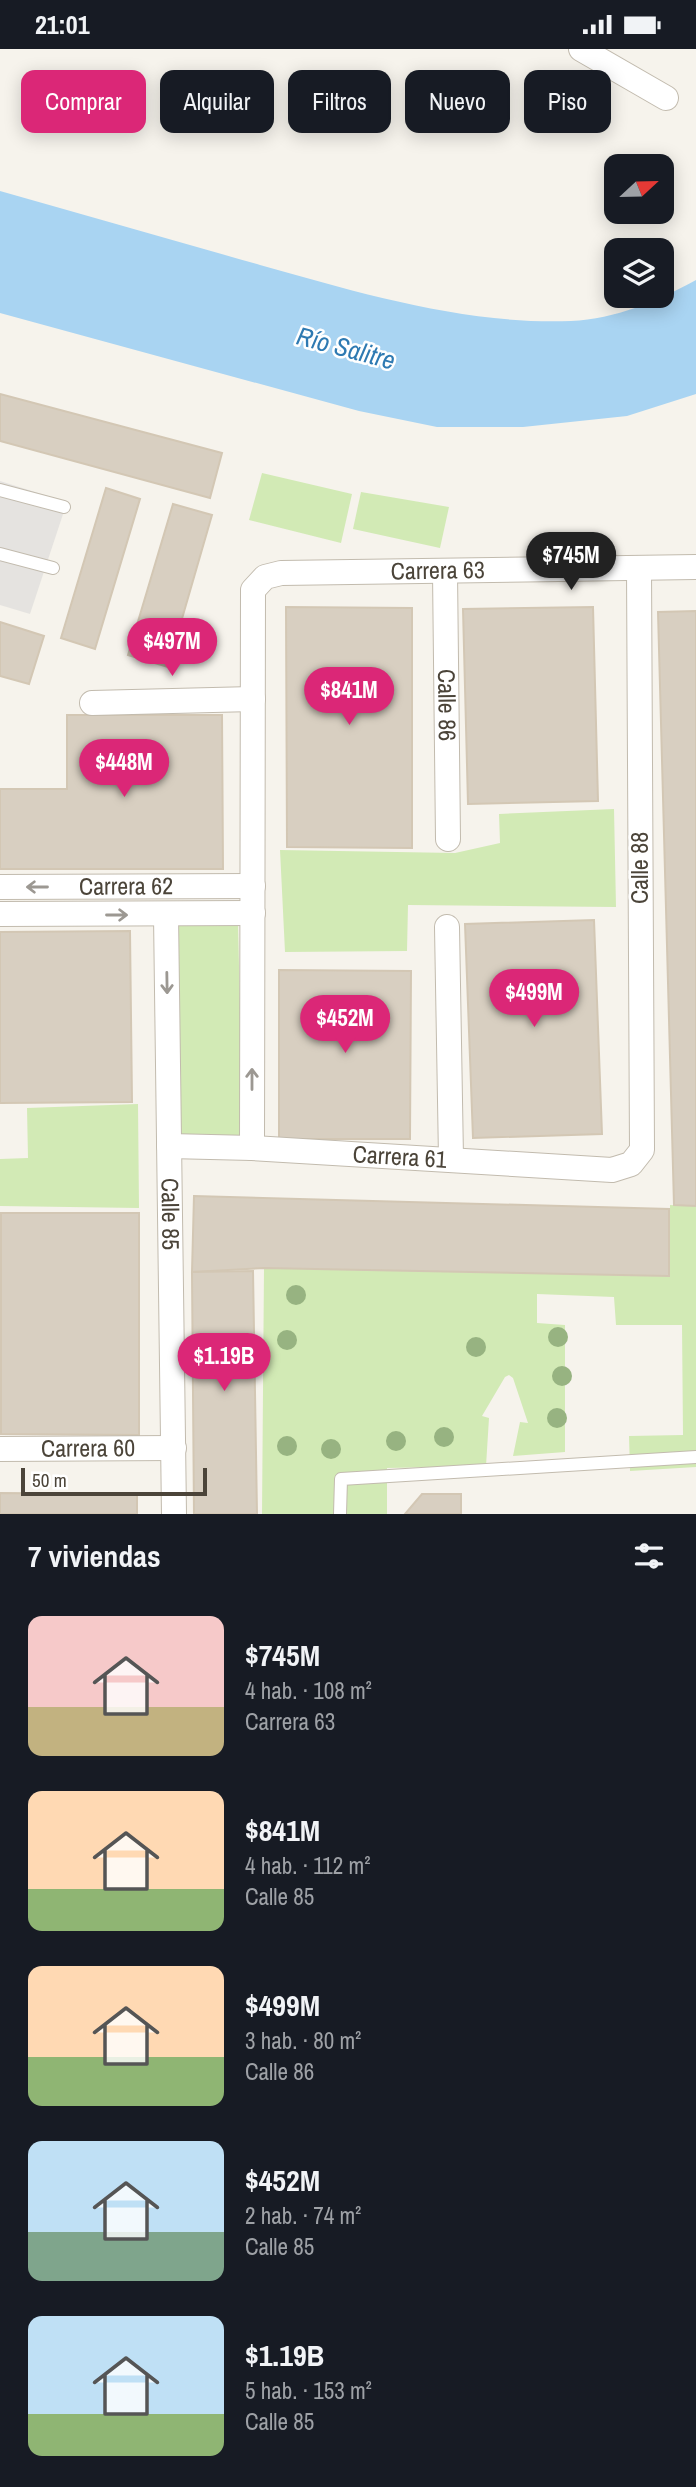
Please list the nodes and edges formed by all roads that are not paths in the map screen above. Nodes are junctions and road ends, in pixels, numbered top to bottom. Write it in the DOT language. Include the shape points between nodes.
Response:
graph roads {
  1 [pos="581,49"];
  2 [pos="666,98"];
  3 [pos="0,489"];
  4 [pos="64,507"];
  5 [pos="0,554"];
  6 [pos="696,567"];
  7 [pos="53,568"];
  8 [pos="639,568"];
  9 [pos="445,572"];
  10 [pos="253,699"];
  11 [pos="92,702"];
  12 [pos="448,839"];
  13 [pos="253,886"];
  14 [pos="0,887"];
  15 [pos="253,913"];
  16 [pos="0,914"];
  17 [pos="166,915"];
  18 [pos="447,927"];
  19 [pos="169,1146"];
  20 [pos="252,1148"];
  21 [pos="451,1158"];
  22 [pos="631,1164"];
  23 [pos="174,1448"];
  24 [pos="0,1449"];
  25 [pos="696,1457"];
  26 [pos="174,1514"];
  27 [pos="340,1514"];
  1 -- 2 [label="street"];
  3 -- 4 [label="lane"];
  5 -- 7 [label="lane"];
  6 -- 8 [label="street, Carrera 63"];
  8 -- 9 [label="street, Carrera 63"];
  8 -- 22 [label="street, Calle 88" via="642,1150"];
  9 -- 10 [label="street, Carrera 63" via="281,572 265,577 253,590"];
  9 -- 12 [label="street, Calle 86"];
  10 -- 11 [label="street"];
  10 -- 13 [label="street"];
  13 -- 14 [label="street, Carrera 62, one-way"];
  13 -- 15 [label="street"];
  15 -- 17 [label="street, Carrera 62"];
  20 -- 15 [label="street, one-way"];
  16 -- 17 [label="street, Carrera 62, one-way"];
  17 -- 19 [label="street, Calle 85, one-way"];
  18 -- 21 [label="street"];
  19 -- 20 [label="street, Carrera 61"];
  19 -- 23 [label="street, Calle 85"];
  20 -- 21 [label="street, Carrera 61"];
  21 -- 22 [label="street, Carrera 61" via="612,1170"];
  23 -- 24 [label="street, Carrera 60"];
  23 -- 26 [label="street, Calle 85"];
  25 -- 27 [label="lane" via="341,1479"];
}
